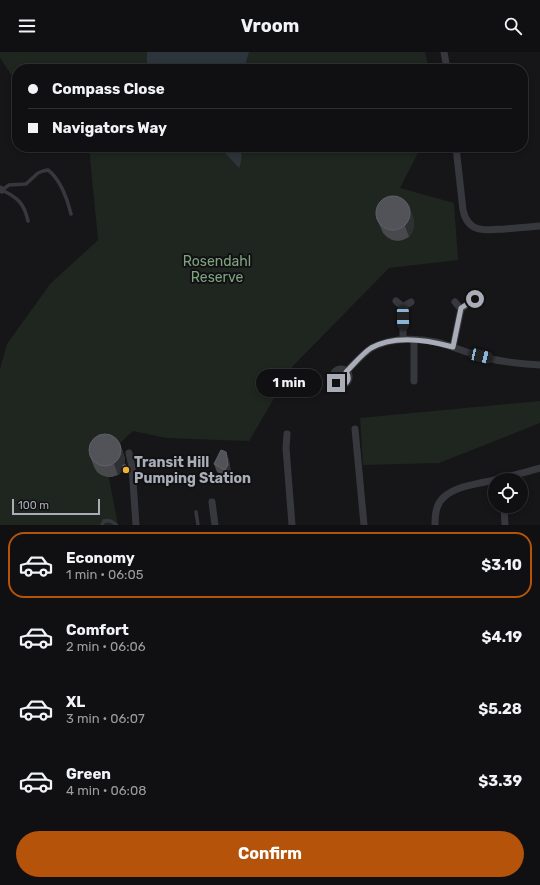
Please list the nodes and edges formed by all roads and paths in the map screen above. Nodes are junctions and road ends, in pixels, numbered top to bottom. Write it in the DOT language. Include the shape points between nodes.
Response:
graph roads {
  1 [pos="444,52"];
  2 [pos="446,64"];
  3 [pos="457,152"];
  4 [pos="1,190"];
  5 [pos="71,214"];
  6 [pos="28,221"];
  7 [pos="540,226"];
  8 [pos="475,299"];
  9 [pos="396,301"];
  10 [pos="411,302"];
  11 [pos="455,302"];
  12 [pos="468,304"];
  13 [pos="403,307"];
  14 [pos="461,308"];
  15 [pos="403,340"];
  16 [pos="414,340"];
  17 [pos="453,347"];
  18 [pos="540,364"];
  19 [pos="346,372"];
  20 [pos="414,381"];
  21 [pos="355,428"];
  22 [pos="287,434"];
  23 [pos="129,453"];
  24 [pos="540,468"];
  25 [pos="523,473"];
  26 [pos="488,482"];
  27 [pos="212,502"];
  28 [pos="196,512"];
  29 [pos="504,513"];
  30 [pos="102,525"];
  31 [pos="116,525"];
  32 [pos="136,525"];
  33 [pos="198,525"];
  34 [pos="215,525"];
  35 [pos="292,525"];
  36 [pos="364,525"];
  37 [pos="435,525"];
  38 [pos="505,525"];
  1 -- 2 [label="street"];
  3 -- 7 [label="street" via="463,210 470,224 486,231"];
  4 -- 5 [label="lane" via="9,186 26,184 38,173 48,170 61,186"];
  4 -- 6 [label="lane" via="22,204"];
  8 -- 12 [label="lane"];
  9 -- 13 [label="street"];
  10 -- 13 [label="street"];
  11 -- 14 [label="street"];
  12 -- 14 [label="street"];
  13 -- 15 [label="street"];
  14 -- 17 [label="street"];
  15 -- 16 [label="street"];
  15 -- 19 [label="street" via="382,343 372,348"];
  16 -- 17 [label="street"];
  16 -- 20 [label="street"];
  17 -- 18 [label="street" via="499,361"];
  21 -- 36 [label="street"];
  22 -- 35 [label="street"];
  23 -- 32 [label="street"];
  24 -- 25 [label="street"];
  26 -- 37 [label="street" via="457,490 445,496 436,510"];
  27 -- 34 [label="street"];
  28 -- 33 [label="lane"];
  29 -- 38 [label="street"];
  30 -- 31 [label="lane" via="104,521 108,521"];
}
